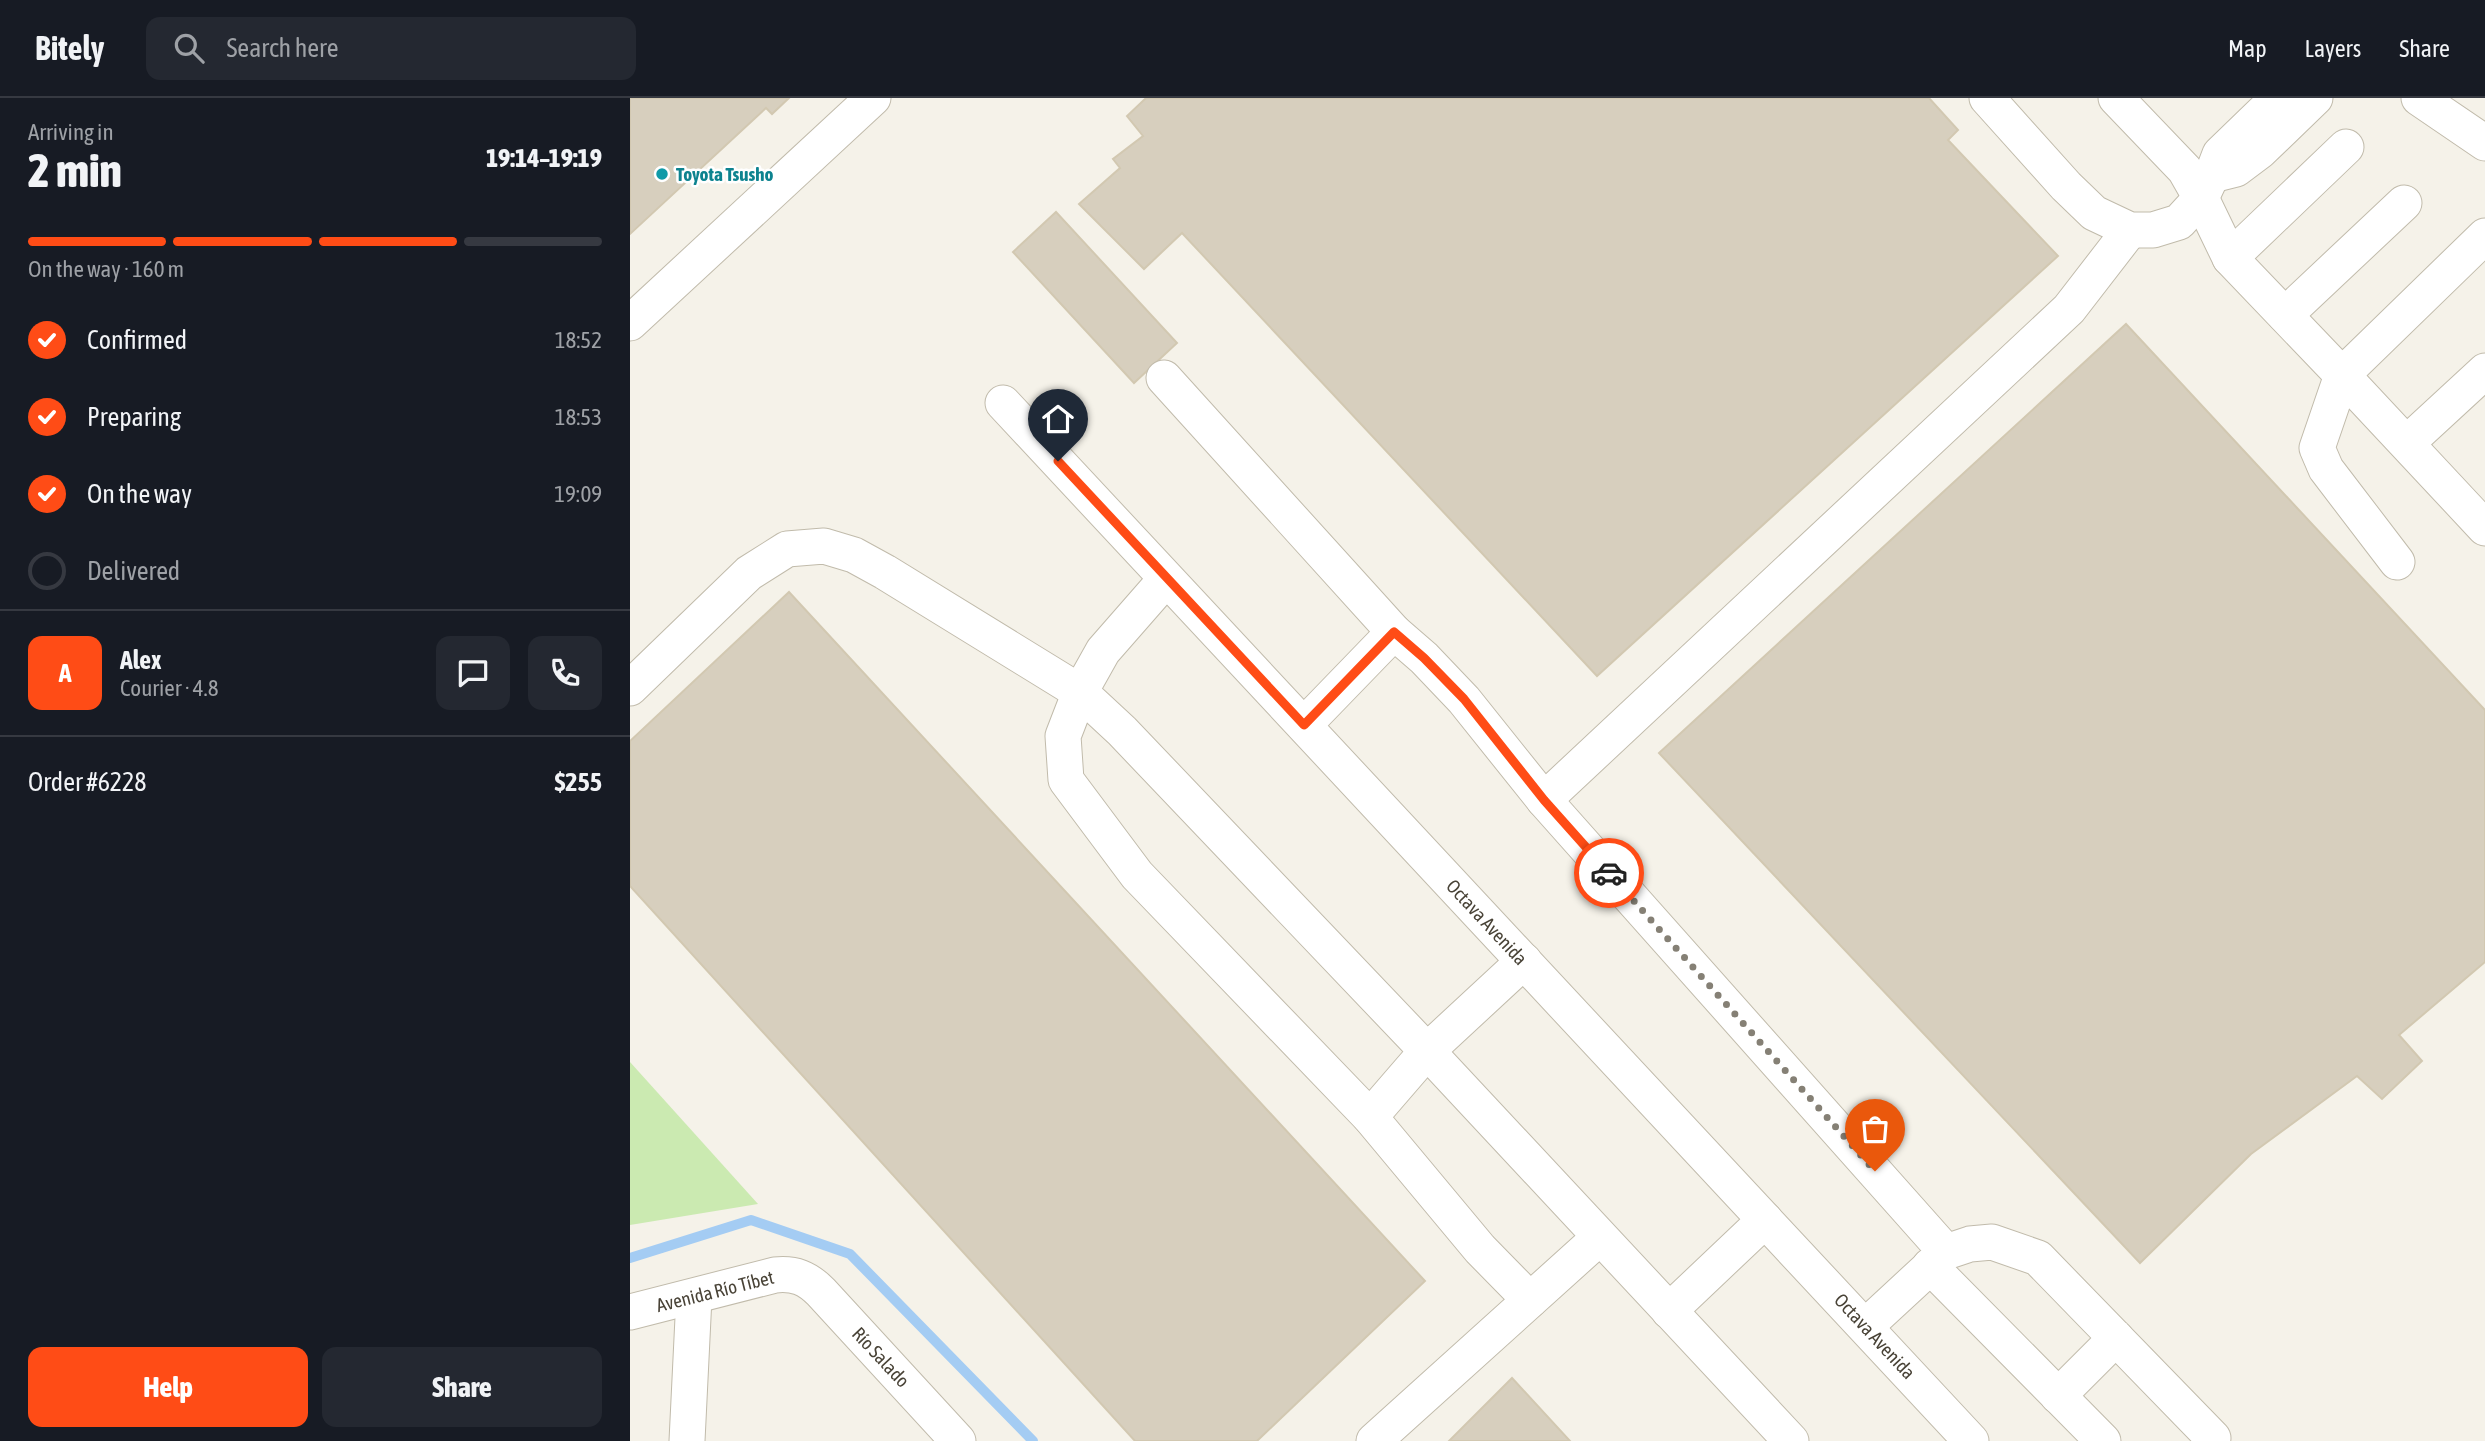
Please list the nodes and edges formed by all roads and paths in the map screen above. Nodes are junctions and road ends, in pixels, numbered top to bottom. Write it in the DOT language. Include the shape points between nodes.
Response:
graph roads {
  1 [pos="873,98"];
  2 [pos="1987,98"];
  3 [pos="2116,98"];
  4 [pos="2278,98"];
  5 [pos="2315,98"];
  6 [pos="2418,98"];
  7 [pos="2485,143"];
  8 [pos="2346,147"];
  9 [pos="2207,186"];
  10 [pos="2404,203"];
  11 [pos="2130,230"];
  12 [pos="2485,236"];
  13 [pos="2230,258"];
  14 [pos="2285,315"];
  15 [pos="630,323"];
  16 [pos="2485,371"];
  17 [pos="2342,375"];
  18 [pos="1164,378"];
  19 [pos="1003,403"];
  20 [pos="2407,443"];
  21 [pos="2485,528"];
  22 [pos="2397,562"];
  23 [pos="1166,579"];
  24 [pos="1394,632"];
  25 [pos="630,688"];
  26 [pos="1080,692"];
  27 [pos="1304,725"];
  28 [pos="1544,800"];
  29 [pos="1524,961"];
  30 [pos="1427,1051"];
  31 [pos="1370,1117"];
  32 [pos="1765,1220"];
  33 [pos="1599,1238"];
  34 [pos="1938,1259"];
  35 [pos="800,1276"];
  36 [pos="694,1297"];
  37 [pos="1530,1300"];
  38 [pos="1669,1311"];
  39 [pos="630,1312"];
  40 [pos="1866,1326"];
  41 [pos="2116,1338"];
  42 [pos="2058,1396"];
  43 [pos="925,1404"];
  44 [pos="1953,1435"];
  45 [pos="2213,1437"];
  46 [pos="687,1441"];
  47 [pos="921,1441"];
  48 [pos="958,1441"];
  49 [pos="1374,1441"];
  50 [pos="1791,1441"];
  51 [pos="2103,1441"];
  1 -- 15 [label="street"];
  2 -- 11 [label="street" via="2085,204"];
  3 -- 9 [label="street" via="2185,170"];
  4 -- 9 [label="street" via="2220,154"];
  5 -- 9 [label="street" via="2260,151"];
  6 -- 7 [label="street"];
  8 -- 13 [label="street"];
  9 -- 11 [label="street" via="2179,222 2153,230"];
  9 -- 13 [label="street"];
  10 -- 14 [label="street"];
  11 -- 28 [label="street" via="2069,309"];
  12 -- 17 [label="street"];
  13 -- 14 [label="street"];
  14 -- 17 [label="street"];
  16 -- 20 [label="street"];
  17 -- 20 [label="street"];
  17 -- 22 [label="street" via="2317,448 2326,469"];
  18 -- 24 [label="street"];
  19 -- 23 [label="street, Octava Avenida"];
  20 -- 21 [label="street"];
  23 -- 26 [label="street" via="1103,651"];
  23 -- 27 [label="street, Octava Avenida"];
  24 -- 27 [label="street"];
  24 -- 28 [label="street" via="1464,699"];
  25 -- 26 [label="street" via="749,573 787,549 824,546 885,572"];
  26 -- 30 [label="street"];
  26 -- 31 [label="street" via="1063,736 1066,780 1137,875"];
  27 -- 29 [label="street, Octava Avenida"];
  28 -- 34 [label="street"];
  29 -- 30 [label="street"];
  29 -- 32 [label="street, Octava Avenida"];
  30 -- 31 [label="street"];
  30 -- 33 [label="street"];
  31 -- 37 [label="street" via="1480,1249"];
  32 -- 38 [label="street"];
  32 -- 40 [label="street, Octava Avenida"];
  33 -- 37 [label="street"];
  33 -- 38 [label="street"];
  34 -- 40 [label="street"];
  34 -- 41 [label="street" via="1970,1244 1992,1242 2038,1258"];
  34 -- 42 [label="street"];
  35 -- 36 [label="street, Avenida Río Tíbet" via="775,1275"];
  35 -- 43 [label="street, Río Salado" via="821,1292"];
  36 -- 39 [label="street, Avenida Río Tíbet"];
  36 -- 46 [label="street"];
  37 -- 49 [label="street"];
  38 -- 50 [label="street"];
  40 -- 44 [label="street, Octava Avenida"];
  41 -- 42 [label="street"];
  41 -- 45 [label="street"];
  42 -- 51 [label="street"];
  43 -- 47 [label="street"];
  43 -- 48 [label="street, Río Salado"];
}
